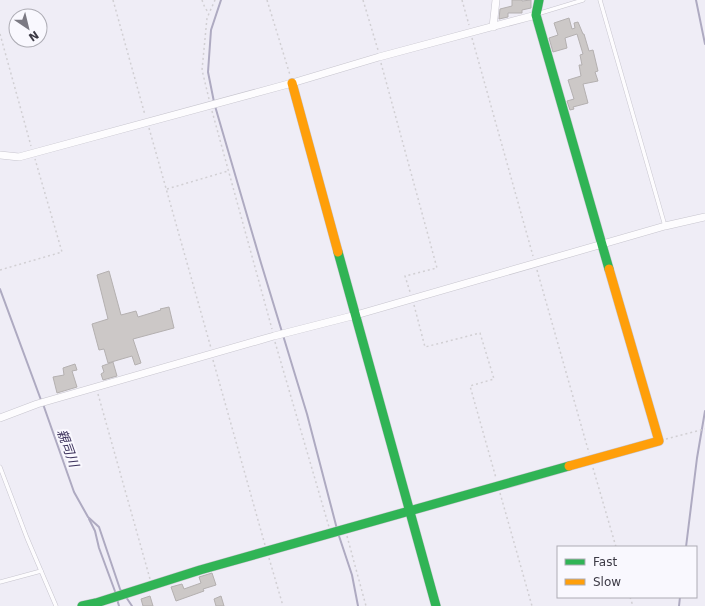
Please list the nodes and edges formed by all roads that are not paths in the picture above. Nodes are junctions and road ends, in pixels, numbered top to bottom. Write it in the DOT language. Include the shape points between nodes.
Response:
graph roads {
  1 [pos="496,0"];
  2 [pos="539,0"];
  3 [pos="583,0"];
  4 [pos="600,0"];
  5 [pos="536,15"];
  6 [pos="493,27"];
  7 [pos="292,83"];
  8 [pos="0,155"];
  9 [pos="705,217"];
  10 [pos="665,226"];
  11 [pos="602,244"];
  12 [pos="356,315"];
  13 [pos="0,418"];
  14 [pos="0,467"];
  15 [pos="409,511"];
  16 [pos="41,571"];
  17 [pos="0,582"];
  18 [pos="56,606"];
  19 [pos="82,606"];
  20 [pos="436,606"];
  1 -- 6 [label="street"];
  2 -- 5 [label="street"];
  3 -- 5 [label="lane"];
  4 -- 10 [label="lane"];
  5 -- 6 [label="street"];
  5 -- 11 [label="street"];
  6 -- 7 [label="street" via="379,56"];
  7 -- 8 [label="street" via="19,157"];
  7 -- 12 [label="street"];
  9 -- 10 [label="street"];
  10 -- 11 [label="street"];
  11 -- 12 [label="street"];
  11 -- 15 [label="street" via="659,441"];
  12 -- 13 [label="street" via="37,404"];
  12 -- 15 [label="street"];
  14 -- 16 [label="lane"];
  15 -- 19 [label="street"];
  15 -- 20 [label="street"];
  16 -- 17 [label="lane"];
  16 -- 18 [label="lane"];
}
